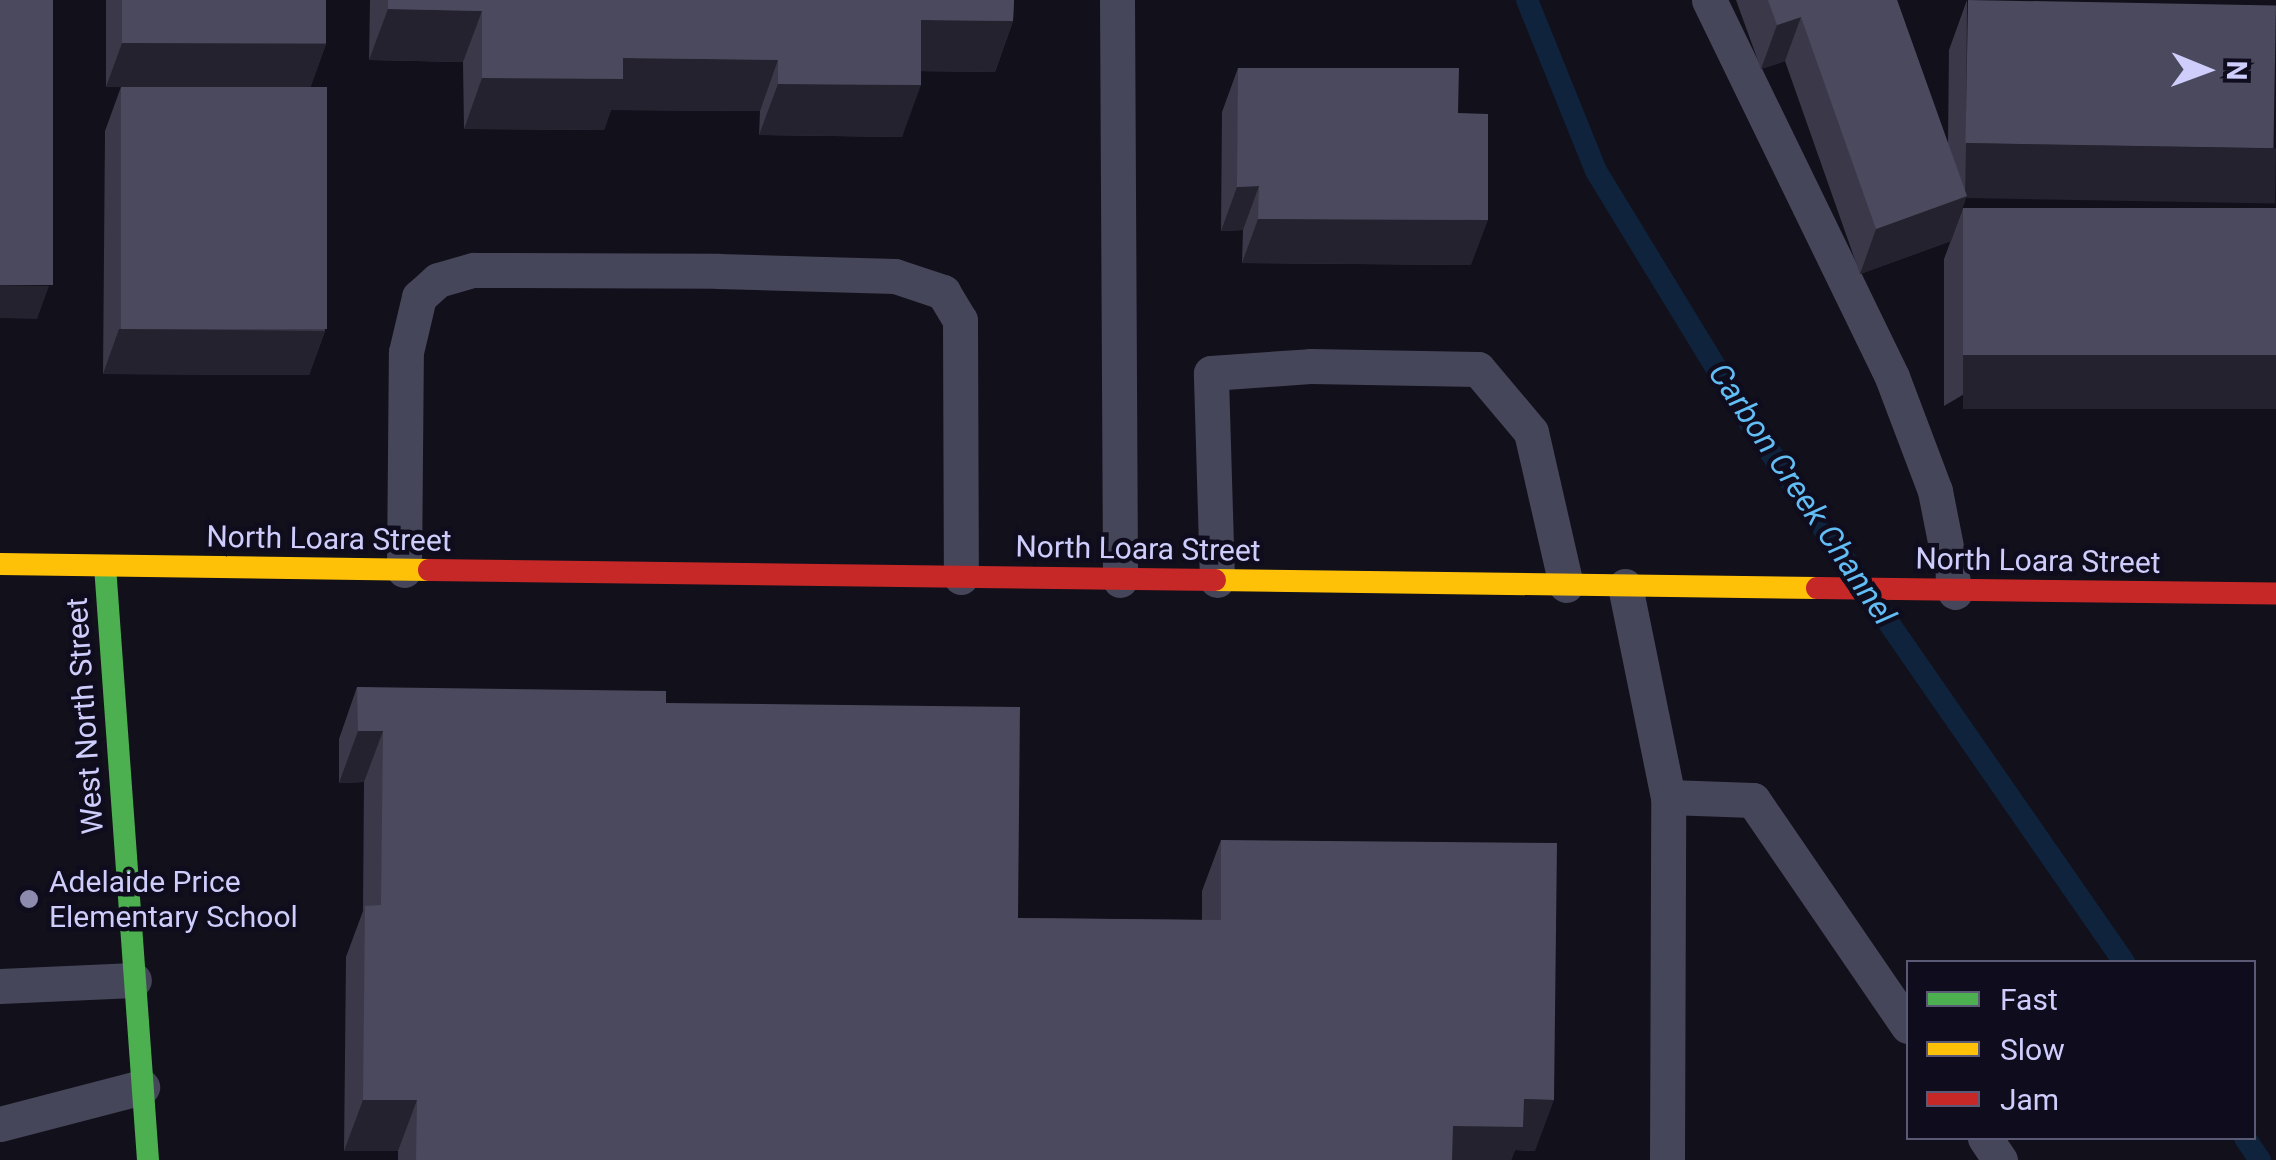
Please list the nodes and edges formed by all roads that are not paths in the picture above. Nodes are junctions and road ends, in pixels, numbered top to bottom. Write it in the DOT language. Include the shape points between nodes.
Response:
graph roads {
  1 [pos="1117,0"];
  2 [pos="1709,0"];
  3 [pos="0,564"];
  4 [pos="105,566"];
  5 [pos="404,570"];
  6 [pos="961,577"];
  7 [pos="1120,580"];
  8 [pos="1216,580"];
  9 [pos="1566,585"];
  10 [pos="1625,586"];
  11 [pos="1943,591"];
  12 [pos="2276,594"];
  13 [pos="1668,798"];
  14 [pos="134,980"];
  15 [pos="0,986"];
  16 [pos="1906,1023"];
  17 [pos="142,1087"];
  18 [pos="0,1124"];
  19 [pos="148,1160"];
  20 [pos="1667,1160"];
  1 -- 7 [label="lane"];
  2 -- 11 [label="lane" via="1892,377 1935,492"];
  3 -- 4 [label="street, North Loara Street"];
  4 -- 5 [label="street, North Loara Street"];
  4 -- 14 [label="street, West North Street"];
  5 -- 6 [label="street, North Loara Street"];
  5 -- 6 [label="lane" via="406,352 419,296 438,280 474,270 699,271 895,276 943,292 960,320"];
  6 -- 7 [label="street, North Loara Street"];
  7 -- 8 [label="street, North Loara Street"];
  8 -- 9 [label="street, North Loara Street"];
  8 -- 9 [label="lane" via="1211,373 1329,367 1478,370 1531,432"];
  9 -- 10 [label="street, North Loara Street"];
  10 -- 11 [label="street, North Loara Street"];
  10 -- 13 [label="lane"];
  11 -- 12 [label="street, North Loara Street"];
  13 -- 16 [label="lane" via="1753,800"];
  13 -- 20 [label="lane"];
  14 -- 15 [label="lane"];
  14 -- 17 [label="street, West North Street"];
  17 -- 18 [label="lane"];
  17 -- 19 [label="street, West North Street"];
}
